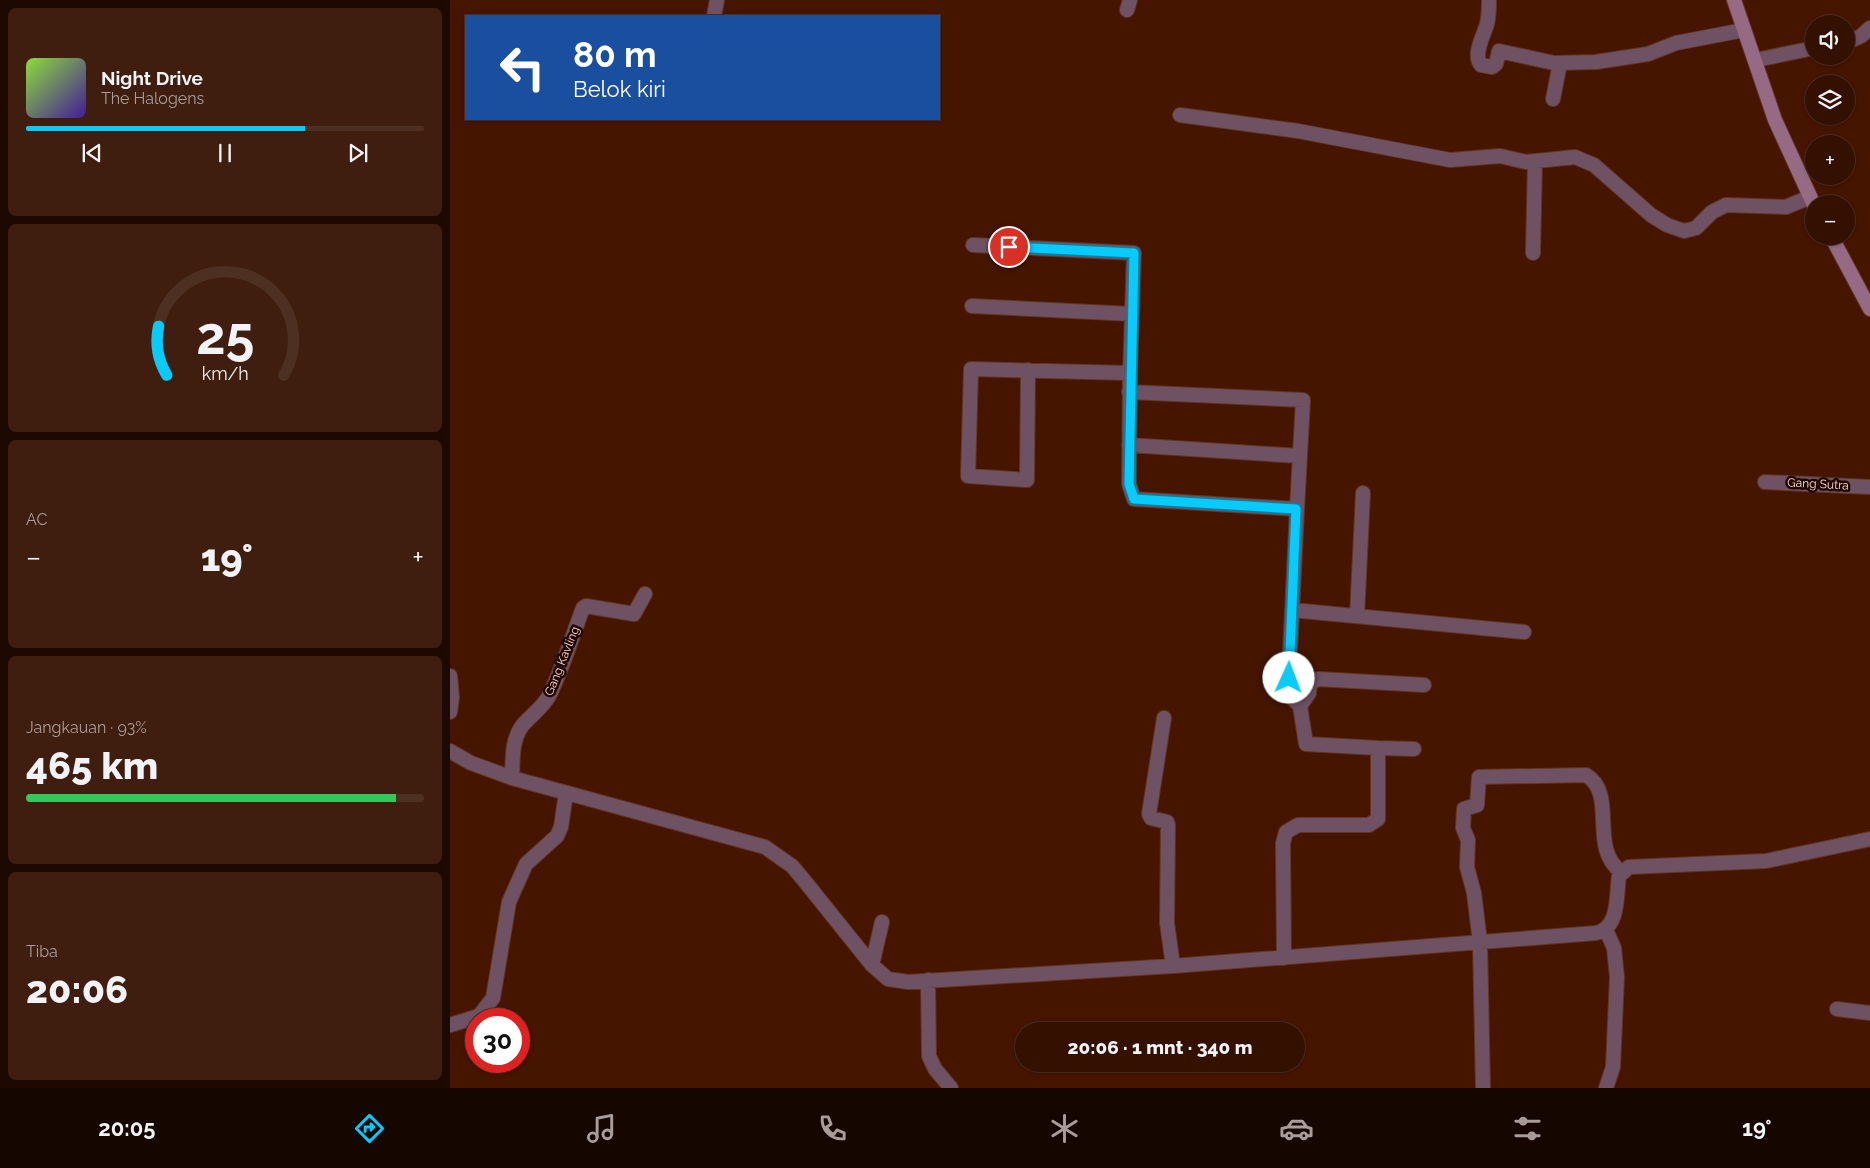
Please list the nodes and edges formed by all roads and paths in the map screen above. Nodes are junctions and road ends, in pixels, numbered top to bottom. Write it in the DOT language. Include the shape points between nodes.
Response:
graph roads {
  1 [pos="717,0"];
  2 [pos="1489,0"];
  3 [pos="1734,0"];
  4 [pos="714,15"];
  5 [pos="1870,28"];
  6 [pos="1744,30"];
  7 [pos="1855,38"];
  8 [pos="1805,50"];
  9 [pos="1756,60"];
  10 [pos="1560,63"];
  11 [pos="1553,99"];
  12 [pos="1180,115"];
  13 [pos="1535,162"];
  14 [pos="1809,195"];
  15 [pos="1805,203"];
  16 [pos="973,245"];
  17 [pos="1836,245"];
  18 [pos="1533,253"];
  19 [pos="972,306"];
  20 [pos="1870,309"];
  21 [pos="1132,314"];
  22 [pos="1028,370"];
  23 [pos="1130,373"];
  24 [pos="1130,392"];
  25 [pos="1129,445"];
  26 [pos="1299,456"];
  27 [pos="1765,482"];
  28 [pos="1870,487"];
  29 [pos="1363,493"];
  30 [pos="1296,509"];
  31 [pos="645,594"];
  32 [pos="1292,610"];
  33 [pos="1357,616"];
  34 [pos="1524,632"];
  35 [pos="450,676"];
  36 [pos="1289,678"];
  37 [pos="1318,679"];
  38 [pos="1424,685"];
  39 [pos="1300,706"];
  40 [pos="450,712"];
  41 [pos="1164,718"];
  42 [pos="1378,748"];
  43 [pos="1414,749"];
  44 [pos="450,751"];
  45 [pos="512,778"];
  46 [pos="566,793"];
  47 [pos="1870,840"];
  48 [pos="1620,872"];
  49 [pos="882,922"];
  50 [pos="1606,930"];
  51 [pos="1480,942"];
  52 [pos="1284,958"];
  53 [pos="872,965"];
  54 [pos="1173,966"];
  55 [pos="928,980"];
  56 [pos="1837,1009"];
  57 [pos="1870,1013"];
  58 [pos="450,1025"];
  59 [pos="951,1088"];
  60 [pos="1483,1088"];
  61 [pos="1606,1088"];
  1 -- 4 [label="street"];
  2 -- 10 [label="street" via="1486,27 1480,38 1480,65 1494,66 1500,51"];
  3 -- 6 [label="main road"];
  5 -- 7 [label="street"];
  6 -- 9 [label="main road"];
  6 -- 10 [label="street" via="1676,43 1656,52 1624,59"];
  8 -- 9 [label="street"];
  9 -- 14 [label="main road" via="1775,120"];
  10 -- 11 [label="street"];
  12 -- 13 [label="street" via="1298,131 1450,160 1491,156"];
  13 -- 15 [label="street" via="1568,156 1584,159 1651,215 1684,231 1696,228 1712,212 1726,205 1786,207"];
  13 -- 18 [label="street"];
  16 -- 21 [label="street" via="1134,253"];
  17 -- 20 [label="main road"];
  19 -- 21 [label="street"];
  21 -- 23 [label="street"];
  22 -- 22 [label="street" via="1027,480 968,476 971,369"];
  22 -- 23 [label="street"];
  23 -- 24 [label="street"];
  24 -- 25 [label="street"];
  24 -- 26 [label="street" via="1303,400"];
  25 -- 26 [label="street"];
  25 -- 30 [label="street" via="1129,484 1134,499"];
  26 -- 30 [label="street"];
  27 -- 28 [label="street, Gang Sutra"];
  29 -- 33 [label="street"];
  30 -- 32 [label="street"];
  31 -- 45 [label="street, Gang Kavling" via="634,614 583,608 550,693 517,734"];
  32 -- 33 [label="street"];
  32 -- 36 [label="street"];
  33 -- 34 [label="street"];
  35 -- 40 [label="street"];
  36 -- 37 [label="street"];
  36 -- 39 [label="street" via="1288,694"];
  37 -- 38 [label="street"];
  37 -- 39 [label="street" via="1310,683 1309,693"];
  39 -- 42 [label="street" via="1306,744"];
  41 -- 54 [label="street" via="1149,816 1168,825 1167,923"];
  42 -- 43 [label="street"];
  42 -- 52 [label="street" via="1378,819 1369,825 1298,825 1286,832 1283,843"];
  44 -- 45 [label="street" via="471,763"];
  45 -- 46 [label="street"];
  46 -- 53 [label="street" via="766,847 804,879"];
  46 -- 58 [label="street" via="557,836 526,864 513,889 493,998 479,1016"];
  47 -- 48 [label="street" via="1766,861 1634,866"];
  48 -- 50 [label="street" via="1612,922"];
  48 -- 51 [label="street" via="1605,849 1601,794 1592,778 1586,775 1480,776 1477,805 1464,809 1463,828 1468,840 1467,867"];
  49 -- 53 [label="street"];
  50 -- 51 [label="street" via="1596,934"];
  50 -- 61 [label="street" via="1614,948 1617,977 1613,1067"];
  51 -- 52 [label="street"];
  51 -- 60 [label="street"];
  52 -- 54 [label="street"];
  53 -- 55 [label="street" via="888,979"];
  54 -- 55 [label="street"];
  55 -- 59 [label="street" via="928,1047 935,1069"];
  56 -- 57 [label="street"];
}
